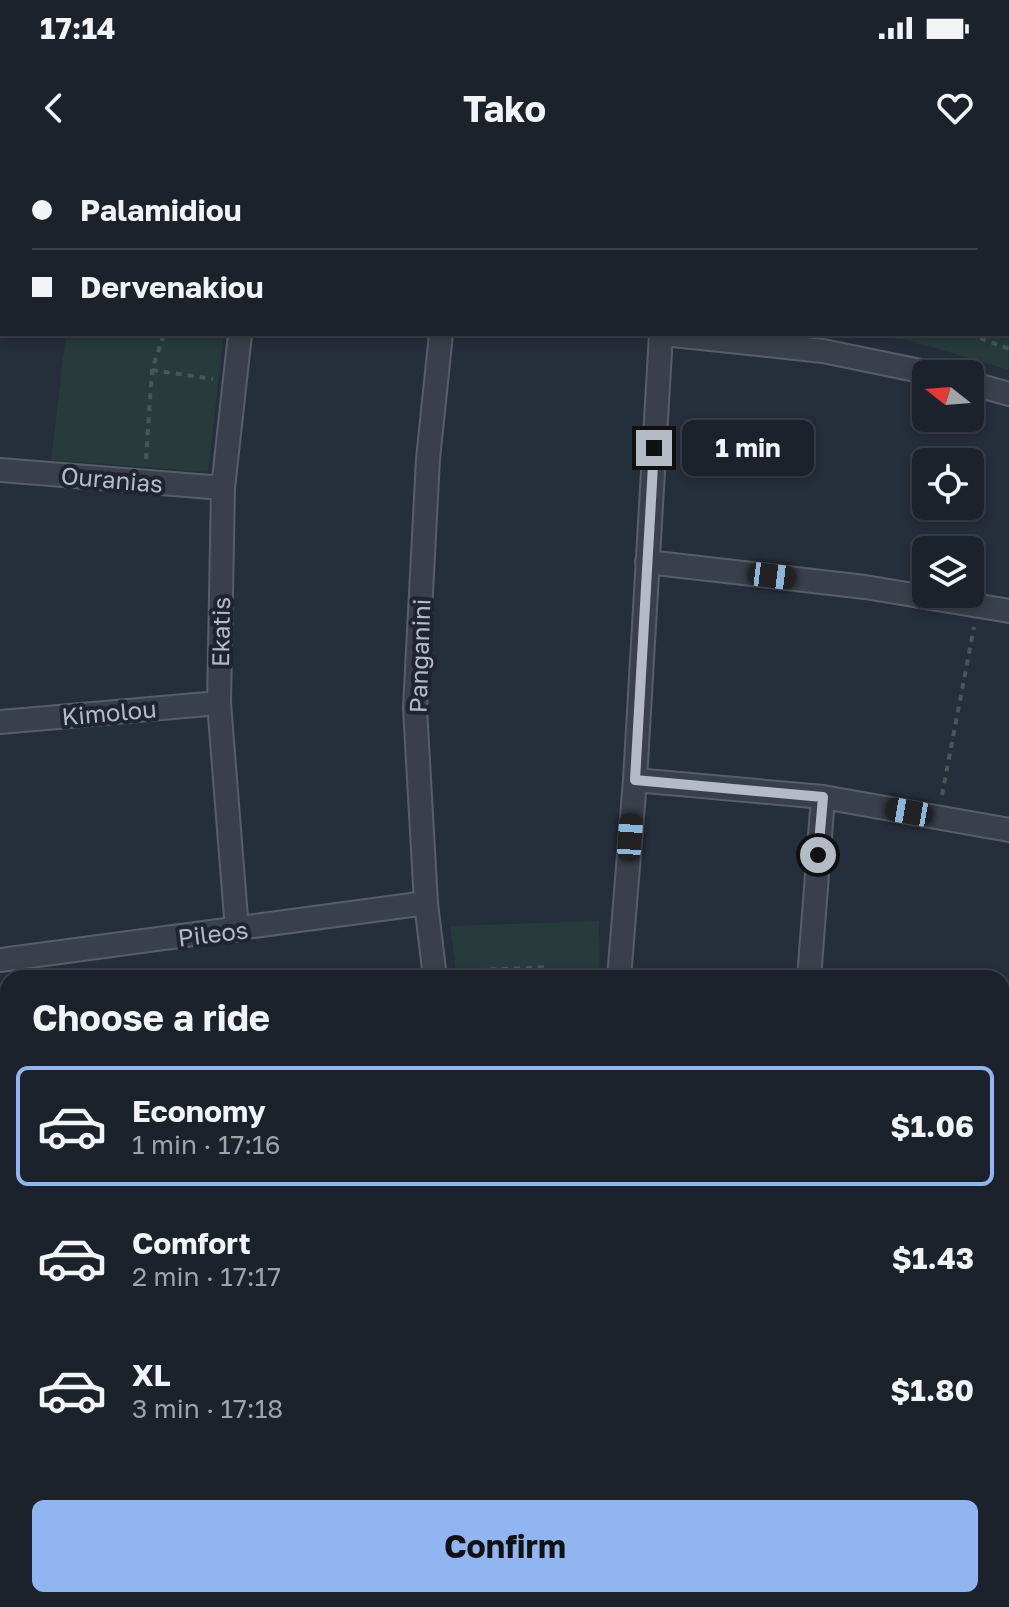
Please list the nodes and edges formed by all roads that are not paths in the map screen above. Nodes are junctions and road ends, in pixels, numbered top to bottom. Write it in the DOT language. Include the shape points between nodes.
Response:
graph roads {
  1 [pos="240,336"];
  2 [pos="441,336"];
  3 [pos="662,336"];
  4 [pos="681,336"];
  5 [pos="912,369"];
  6 [pos="984,387"];
  7 [pos="1009,394"];
  8 [pos="0,470"];
  9 [pos="223,488"];
  10 [pos="647,562"];
  11 [pos="1009,611"];
  12 [pos="219,703"];
  13 [pos="0,722"];
  14 [pos="635,780"];
  15 [pos="823,797"];
  16 [pos="1009,830"];
  17 [pos="426,903"];
  18 [pos="237,930"];
  19 [pos="0,960"];
  20 [pos="434,970"];
  21 [pos="620,970"];
  22 [pos="810,970"];
  1 -- 9 [label="street, Ekatis"];
  2 -- 17 [label="street, Panganini" via="428,459 415,708"];
  3 -- 10 [label="street"];
  4 -- 5 [label="street" via="823,351"];
  6 -- 7 [label="street"];
  8 -- 9 [label="street, Ouranias"];
  9 -- 12 [label="street, Ekatis"];
  10 -- 11 [label="street" via="865,587"];
  10 -- 14 [label="street"];
  12 -- 13 [label="street, Kimolou"];
  12 -- 18 [label="street, Ekatis"];
  14 -- 15 [label="street"];
  14 -- 21 [label="street"];
  15 -- 16 [label="street"];
  15 -- 22 [label="street"];
  17 -- 18 [label="street, Pileos"];
  17 -- 20 [label="street, Panganini"];
  18 -- 19 [label="street, Pileos"];
}
